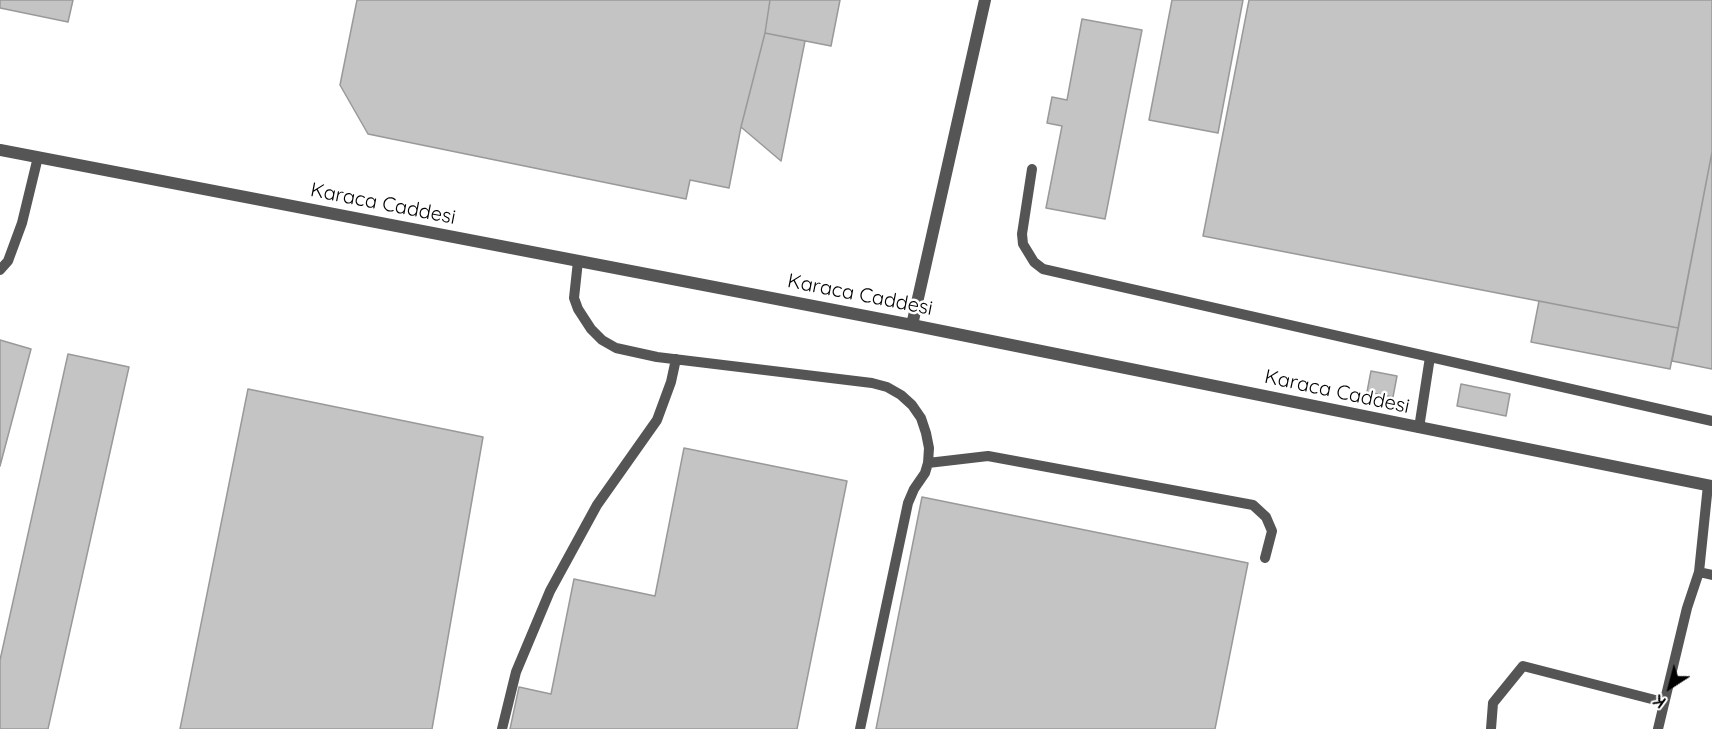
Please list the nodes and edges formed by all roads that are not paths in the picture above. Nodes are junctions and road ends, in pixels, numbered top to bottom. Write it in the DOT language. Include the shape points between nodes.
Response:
graph roads {
  1 [pos="985,0"];
  2 [pos="0,150"];
  3 [pos="38,157"];
  4 [pos="1032,169"];
  5 [pos="578,261"];
  6 [pos="0,270"];
  7 [pos="912,325"];
  8 [pos="1430,357"];
  9 [pos="676,359"];
  10 [pos="1712,420"];
  11 [pos="1419,428"];
  12 [pos="928,463"];
  13 [pos="1710,486"];
  14 [pos="1265,558"];
  15 [pos="1699,572"];
  16 [pos="1712,575"];
  17 [pos="1663,702"];
  18 [pos="502,729"];
  19 [pos="860,729"];
  20 [pos="1491,729"];
  21 [pos="1658,729"];
  1 -- 7 [label="street"];
  2 -- 3 [label="street, Karaca Caddesi"];
  3 -- 5 [label="street, Karaca Caddesi"];
  3 -- 6 [label="lane" via="22,223 8,261"];
  4 -- 8 [label="lane" via="1023,244 1043,269"];
  5 -- 7 [label="street, Karaca Caddesi"];
  5 -- 9 [label="lane" via="573,298 591,329 616,348"];
  7 -- 11 [label="street, Karaca Caddesi"];
  8 -- 10 [label="lane"];
  8 -- 11 [label="lane"];
  9 -- 12 [label="lane" via="887,387 912,405 921,418 927,433"];
  9 -- 18 [label="lane" via="657,420 597,505 550,591 516,672"];
  11 -- 13 [label="street, Karaca Caddesi"];
  12 -- 14 [label="lane" via="988,456 1253,505 1266,517 1272,531"];
  12 -- 19 [label="lane" via="908,503"];
  13 -- 15 [label="lane"];
  15 -- 16 [label="lane"];
  15 -- 17 [label="lane"];
  17 -- 20 [label="lane" via="1523,666 1493,703"];
  17 -- 21 [label="lane"];
}
